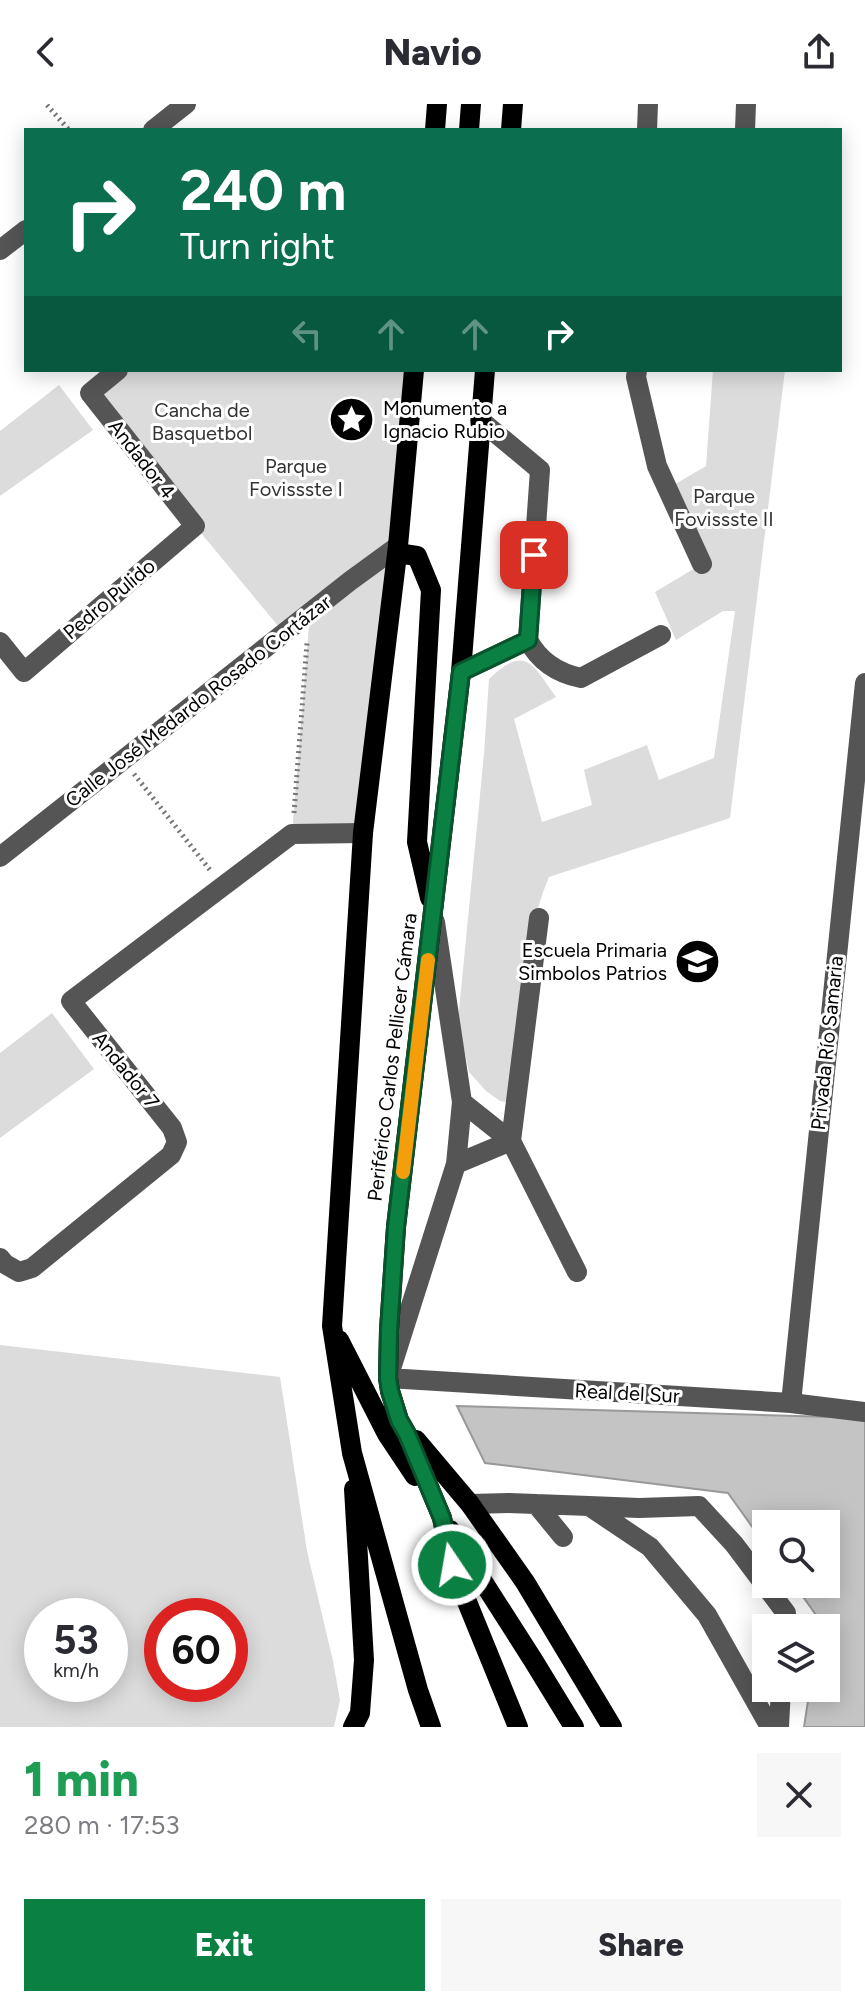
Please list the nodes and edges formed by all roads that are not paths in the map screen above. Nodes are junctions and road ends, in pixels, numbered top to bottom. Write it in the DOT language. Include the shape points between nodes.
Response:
graph roads {
  1 [pos="186,104"];
  2 [pos="437,104"];
  3 [pos="471,104"];
  4 [pos="513,104"];
  5 [pos="648,104"];
  6 [pos="746,104"];
  7 [pos="156,128"];
  8 [pos="435,128"];
  9 [pos="469,128"];
  10 [pos="511,128"];
  11 [pos="647,128"];
  12 [pos="745,128"];
  13 [pos="24,232"];
  14 [pos="0,250"];
  15 [pos="116,372"];
  16 [pos="414,372"];
  17 [pos="485,372"];
  18 [pos="637,372"];
  19 [pos="480,420"];
  20 [pos="195,526"];
  21 [pos="397,550"];
  22 [pos="702,564"];
  23 [pos="661,635"];
  24 [pos="528,640"];
  25 [pos="0,642"];
  26 [pos="461,672"];
  27 [pos="865,683"];
  28 [pos="858,819"];
  29 [pos="363,833"];
  30 [pos="0,857"];
  31 [pos="434,913"];
  32 [pos="539,918"];
  33 [pos="462,1102"];
  34 [pos="511,1141"];
  35 [pos="456,1164"];
  36 [pos="0,1258"];
  37 [pos="577,1272"];
  38 [pos="332,1326"];
  39 [pos="389,1384"];
  40 [pos="370,1400"];
  41 [pos="791,1403"];
  42 [pos="865,1412"];
  43 [pos="399,1420"];
  44 [pos="352,1453"];
  45 [pos="470,1504"];
  46 [pos="536,1504"];
  47 [pos="589,1506"];
  48 [pos="442,1518"];
  49 [pos="563,1537"];
  50 [pos="525,1582"];
  51 [pos="497,1602"];
  52 [pos="786,1614"];
  53 [pos="474,1619"];
  54 [pos="780,1702"];
  55 [pos="353,1727"];
  56 [pos="431,1727"];
  57 [pos="518,1727"];
  58 [pos="574,1727"];
  59 [pos="612,1727"];
  60 [pos="770,1727"];
  61 [pos="779,1727"];
  1 -- 7 [label="street"];
  2 -- 8 [label="main road"];
  3 -- 9 [label="main road"];
  4 -- 10 [label="main road"];
  5 -- 11 [label="street"];
  6 -- 12 [label="street"];
  13 -- 14 [label="street"];
  15 -- 20 [label="street, Andador 4" via="90,393"];
  16 -- 21 [label="main road, Periférico Carlos Pellicer Cámara"];
  17 -- 19 [label="main road, Periférico Carlos Pellicer Cámara"];
  18 -- 22 [label="street" via="657,466"];
  19 -- 24 [label="street" via="540,470"];
  19 -- 26 [label="main road, Periférico Carlos Pellicer Cámara"];
  20 -- 25 [label="street, Pedro Pulido" via="24,672"];
  21 -- 29 [label="main road, Periférico Carlos Pellicer Cámara"];
  21 -- 30 [label="street, Calle José Medardo Rosado Cortázar"];
  21 -- 31 [label="main road" via="417,556 431,590 417,842"];
  23 -- 24 [label="street" via="581,678 547,664"];
  24 -- 26 [label="street"];
  26 -- 31 [label="main road, Periférico Carlos Pellicer Cámara"];
  27 -- 28 [label="street, Privada Río Samaria"];
  28 -- 41 [label="street, Privada Río Samaria"];
  29 -- 36 [label="street, Andador 7" via="292,834 71,1001 172,1128 177,1142 171,1155 32,1268 19,1272"];
  29 -- 38 [label="main road, Periférico Carlos Pellicer Cámara"];
  31 -- 33 [label="street"];
  31 -- 39 [label="main road, Periférico Carlos Pellicer Cámara" via="396,1227"];
  32 -- 34 [label="street"];
  33 -- 34 [label="street"];
  33 -- 35 [label="street"];
  34 -- 35 [label="street"];
  34 -- 37 [label="street"];
  35 -- 39 [label="street"];
  38 -- 40 [label="main road"];
  38 -- 44 [label="main road, Periférico Carlos Pellicer Cámara"];
  39 -- 40 [label="main road" via="385,1401"];
  39 -- 41 [label="street, Real del Sur"];
  39 -- 43 [label="main road, Periférico Carlos Pellicer Cámara"];
  40 -- 48 [label="main road"];
  41 -- 42 [label="street, Real del Sur"];
  43 -- 45 [label="main road"];
  43 -- 48 [label="main road, Periférico Carlos Pellicer Cámara"];
  44 -- 55 [label="main road" via="364,1660 360,1713"];
  44 -- 56 [label="main road, Periférico Carlos Pellicer Cámara"];
  45 -- 46 [label="street"];
  45 -- 50 [label="main road"];
  46 -- 47 [label="street"];
  46 -- 49 [label="street"];
  47 -- 52 [label="street" via="699,1506"];
  47 -- 60 [label="street" via="650,1547 707,1615"];
  48 -- 51 [label="main road"];
  48 -- 53 [label="main road, Periférico Carlos Pellicer Cámara" via="452,1565"];
  50 -- 51 [label="main road"];
  50 -- 59 [label="main road"];
  51 -- 53 [label="main road"];
  51 -- 58 [label="main road"];
  53 -- 57 [label="main road, Periférico Carlos Pellicer Cámara"];
  54 -- 61 [label="street"];
}
